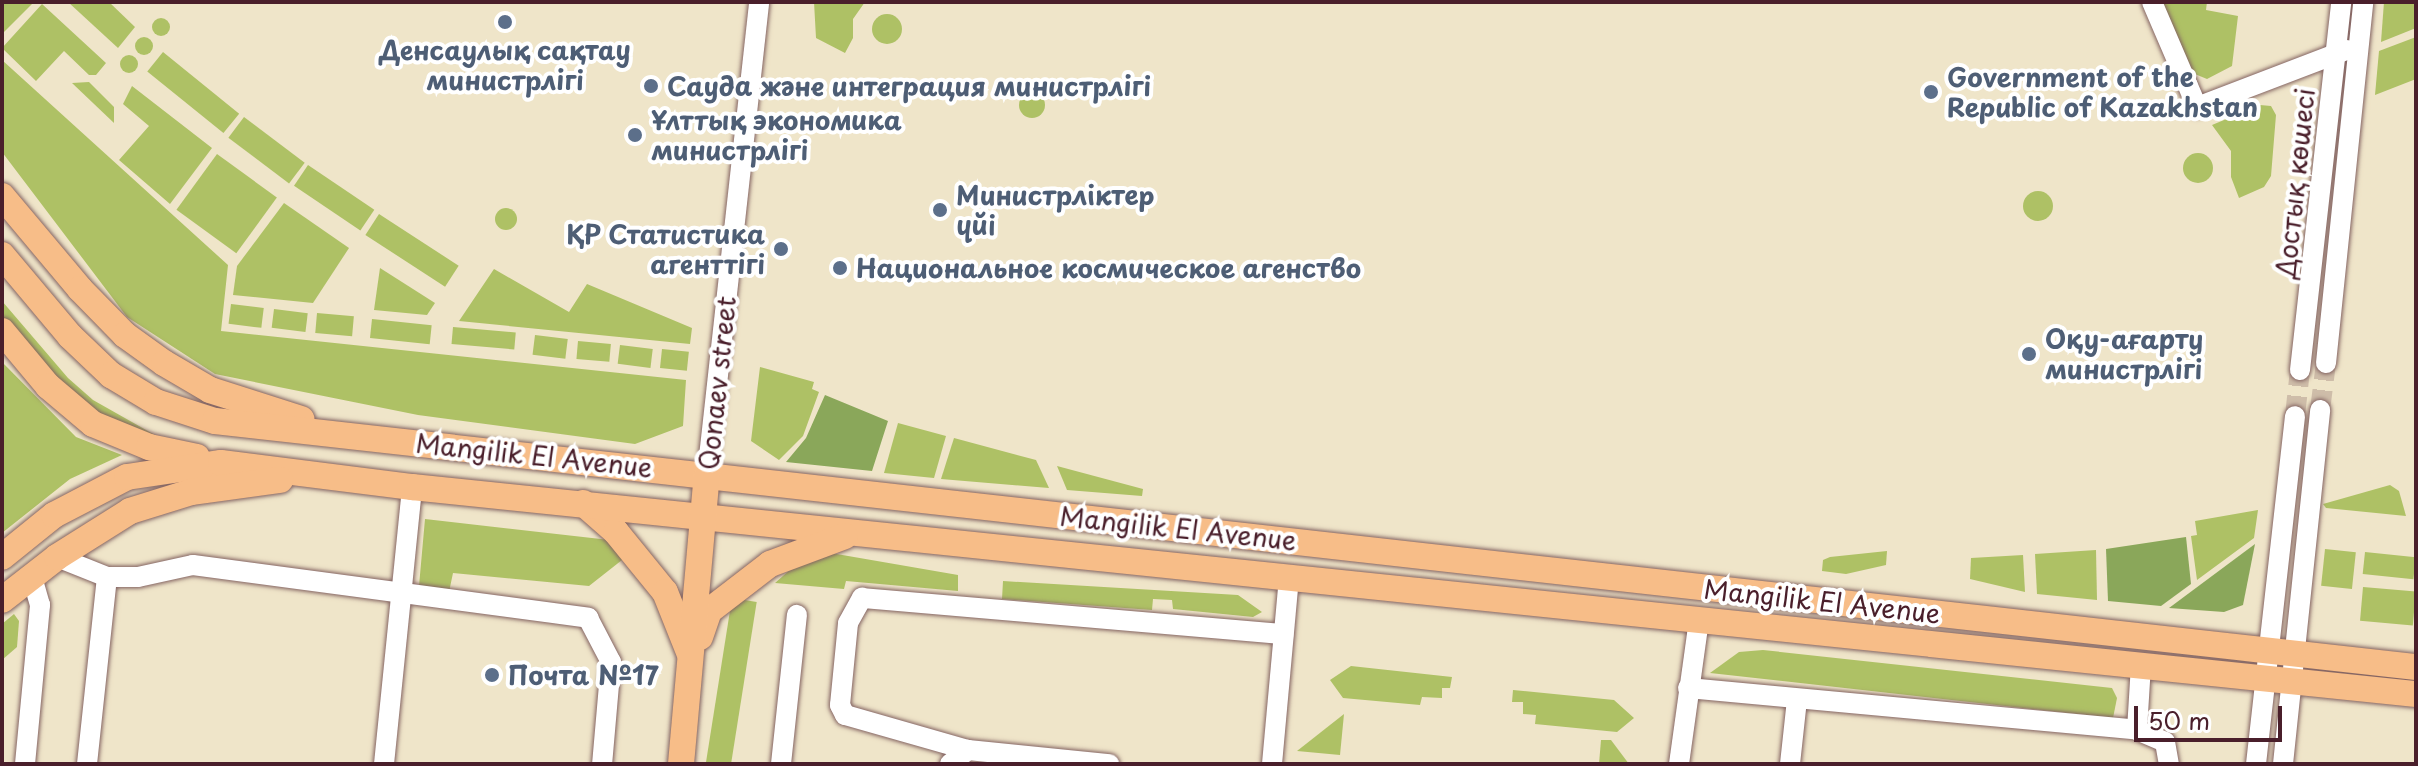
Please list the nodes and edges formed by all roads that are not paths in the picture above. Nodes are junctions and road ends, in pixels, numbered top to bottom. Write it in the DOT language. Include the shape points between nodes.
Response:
graph roads {
  1 [pos="759,2"];
  2 [pos="2152,2"];
  3 [pos="2341,2"];
  4 [pos="2363,2"];
  5 [pos="2336,50"];
  6 [pos="2358,50"];
  7 [pos="2,196"];
  8 [pos="2,255"];
  9 [pos="2,331"];
  10 [pos="2326,363"];
  11 [pos="2300,370"];
  12 [pos="2320,410"];
  13 [pos="2295,416"];
  14 [pos="351,434"];
  15 [pos="221,463"];
  16 [pos="707,475"];
  17 [pos="311,476"];
  18 [pos="412,487"];
  19 [pos="583,503"];
  20 [pos="704,516"];
  21 [pos="858,532"];
  22 [pos="2,557"];
  23 [pos="57,557"];
  24 [pos="32,577"];
  25 [pos="107,577"];
  26 [pos="1289,577"];
  27 [pos="401,594"];
  28 [pos="2,600"];
  29 [pos="797,615"];
  30 [pos="1699,619"];
  31 [pos="1283,634"];
  32 [pos="2416,651"];
  33 [pos="692,659"];
  34 [pos="2372,663"];
  35 [pos="2141,665"];
  36 [pos="2280,667"];
  37 [pos="2416,667"];
  38 [pos="2354,687"];
  39 [pos="1688,688"];
  40 [pos="2416,694"];
  41 [pos="1797,700"];
  42 [pos="2416,708"];
  43 [pos="2137,730"];
  44 [pos="968,750"];
  45 [pos="25,764"];
  46 [pos="87,764"];
  47 [pos="384,764"];
  48 [pos="602,764"];
  49 [pos="681,764"];
  50 [pos="781,764"];
  51 [pos="950,764"];
  52 [pos="1109,764"];
  53 [pos="1272,764"];
  54 [pos="1679,764"];
  55 [pos="1790,764"];
  56 [pos="2169,764"];
  57 [pos="2256,764"];
  58 [pos="2283,764"];
  1 -- 16 [label="street, Qonaev street"];
  2 -- 5 [label="street" via="2197,107"];
  3 -- 5 [label="street, Достық көшесі"];
  4 -- 6 [label="street, Достық көшесі"];
  5 -- 6 [label="street"];
  5 -- 11 [label="street, Достық көшесі"];
  6 -- 10 [label="street, Достық көшесі"];
  7 -- 14 [label="main road" via="125,335 164,363 210,390"];
  8 -- 14 [label="main road, Mangilik El Avenue" via="70,336 111,375 156,402 215,421"];
  9 -- 15 [label="main road" via="48,386 93,424 149,447"];
  12 -- 36 [label="street"];
  13 -- 36 [label="street"];
  14 -- 16 [label="main road, Mangilik El Avenue"];
  15 -- 17 [label="main road, Mangilik El Avenue"];
  15 -- 22 [label="main road, Mangilik El Avenue" via="127,477 54,515"];
  16 -- 20 [label="main road, Qonaev street"];
  16 -- 36 [label="main road, Mangilik El Avenue"];
  17 -- 18 [label="main road, Mangilik El Avenue"];
  17 -- 23 [label="main road" via="191,492 142,507"];
  18 -- 19 [label="main road, Mangilik El Avenue"];
  18 -- 27 [label="street"];
  19 -- 20 [label="main road, Mangilik El Avenue"];
  19 -- 33 [label="main road" via="616,532 665,592"];
  20 -- 21 [label="main road, Mangilik El Avenue"];
  20 -- 33 [label="main road, Qonaev street"];
  21 -- 26 [label="main road, Mangilik El Avenue"];
  21 -- 33 [label="main road" via="770,564 747,581 709,611"];
  23 -- 24 [label="main road"];
  23 -- 25 [label="street"];
  24 -- 28 [label="main road"];
  24 -- 45 [label="street" via="40,605"];
  25 -- 27 [label="street" via="138,577 193,565"];
  25 -- 46 [label="street"];
  26 -- 30 [label="main road, Mangilik El Avenue"];
  26 -- 31 [label="street"];
  27 -- 47 [label="street"];
  27 -- 48 [label="street" via="588,618 611,662"];
  29 -- 50 [label="street"];
  30 -- 35 [label="main road, Mangilik El Avenue"];
  30 -- 39 [label="street"];
  31 -- 44 [label="street" via="862,598 848,623 840,705 845,715"];
  31 -- 53 [label="street"];
  32 -- 34 [label="main road"];
  33 -- 49 [label="main road, Qonaev street"];
  34 -- 36 [label="main road, Mangilik El Avenue"];
  34 -- 37 [label="main road, Mangilik El Avenue"];
  35 -- 36 [label="main road, Mangilik El Avenue"];
  35 -- 43 [label="street"];
  36 -- 38 [label="main road, Mangilik El Avenue"];
  36 -- 57 [label="street"];
  36 -- 58 [label="street"];
  38 -- 40 [label="main road, Mangilik El Avenue"];
  38 -- 42 [label="main road"];
  39 -- 41 [label="street"];
  39 -- 54 [label="street"];
  41 -- 43 [label="street"];
  41 -- 55 [label="street"];
  43 -- 56 [label="street" via="2165,742"];
  44 -- 51 [label="street"];
  44 -- 52 [label="street"];
}
